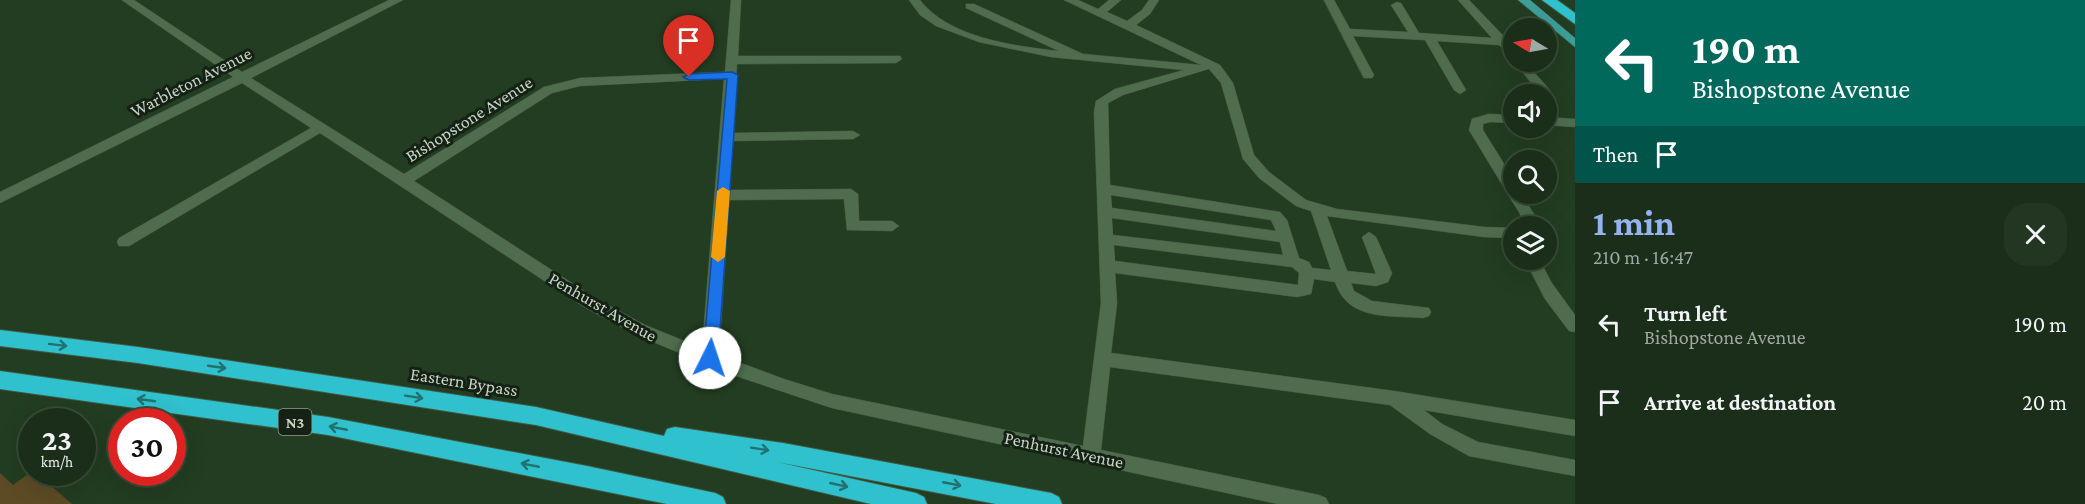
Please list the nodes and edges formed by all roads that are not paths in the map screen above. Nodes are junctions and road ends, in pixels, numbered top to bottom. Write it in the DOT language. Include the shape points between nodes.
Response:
graph roads {
  1 [pos="127,0"];
  2 [pos="398,0"];
  3 [pos="736,0"];
  4 [pos="914,0"];
  5 [pos="1069,0"];
  6 [pos="1116,0"];
  7 [pos="1154,0"];
  8 [pos="1329,0"];
  9 [pos="1463,0"];
  10 [pos="1523,0"];
  11 [pos="1549,0"];
  12 [pos="1397,5"];
  13 [pos="970,6"];
  14 [pos="1099,13"];
  15 [pos="1575,20"];
  16 [pos="1128,26"];
  17 [pos="1346,32"];
  18 [pos="1416,37"];
  19 [pos="1430,38"];
  20 [pos="1503,42"];
  21 [pos="1575,44"];
  22 [pos="1081,57"];
  23 [pos="896,59"];
  24 [pos="733,60"];
  25 [pos="1210,68"];
  26 [pos="1528,72"];
  27 [pos="732,75"];
  28 [pos="1368,75"];
  29 [pos="240,78"];
  30 [pos="1538,84"];
  31 [pos="1460,90"];
  32 [pos="1503,118"];
  33 [pos="1557,122"];
  34 [pos="1575,123"];
  35 [pos="320,128"];
  36 [pos="853,135"];
  37 [pos="728,137"];
  38 [pos="1503,175"];
  39 [pos="404,181"];
  40 [pos="1104,189"];
  41 [pos="723,195"];
  42 [pos="0,198"];
  43 [pos="1318,210"];
  44 [pos="1105,212"];
  45 [pos="892,226"];
  46 [pos="1503,233"];
  47 [pos="1369,237"];
  48 [pos="1286,238"];
  49 [pos="1106,239"];
  50 [pos="124,242"];
  51 [pos="1293,262"];
  52 [pos="1107,266"];
  53 [pos="1536,270"];
  54 [pos="1307,273"];
  55 [pos="1340,277"];
  56 [pos="1423,312"];
  57 [pos="1575,326"];
  58 [pos="0,338"];
  59 [pos="710,358"];
  60 [pos="1103,359"];
  61 [pos="0,380"];
  62 [pos="1394,398"];
  63 [pos="536,416"];
  64 [pos="1575,428"];
  65 [pos="1091,456"];
  66 [pos="1575,468"];
  67 [pos="587,476"];
  68 [pos="667,504"];
  69 [pos="715,504"];
  70 [pos="916,504"];
  71 [pos="1051,504"];
  72 [pos="1319,504"];
  1 -- 29 [label="street, Penhurst Avenue"];
  2 -- 29 [label="street, Warbleton Avenue"];
  3 -- 24 [label="street"];
  4 -- 22 [label="street" via="933,19 981,39 1023,50"];
  5 -- 14 [label="street"];
  6 -- 14 [label="street"];
  7 -- 16 [label="street"];
  8 -- 17 [label="street"];
  9 -- 20 [label="street"];
  10 -- 21 [label="main road"];
  11 -- 15 [label="highway"];
  12 -- 18 [label="street"];
  13 -- 22 [label="street"];
  14 -- 16 [label="street"];
  16 -- 25 [label="street"];
  17 -- 18 [label="street"];
  17 -- 28 [label="street"];
  18 -- 19 [label="street"];
  19 -- 20 [label="street"];
  19 -- 31 [label="street"];
  22 -- 25 [label="street"];
  23 -- 24 [label="street"];
  24 -- 27 [label="street"];
  25 -- 40 [label="street" via="1102,100"];
  25 -- 43 [label="street" via="1227,83 1248,156 1278,188"];
  26 -- 30 [label="street"];
  27 -- 37 [label="street"];
  27 -- 39 [label="street, Bishopstone Avenue" via="559,86"];
  29 -- 35 [label="street, Penhurst Avenue"];
  29 -- 42 [label="street, Warbleton Avenue"];
  32 -- 38 [label="street" via="1483,119 1477,122 1476,130"];
  33 -- 34 [label="street"];
  35 -- 39 [label="street, Penhurst Avenue"];
  35 -- 50 [label="street"];
  36 -- 37 [label="street"];
  37 -- 41 [label="street"];
  39 -- 59 [label="street, Penhurst Avenue" via="616,317 654,337"];
  40 -- 44 [label="street"];
  40 -- 48 [label="street" via="1267,213 1280,220"];
  41 -- 45 [label="street" via="851,194 852,226"];
  41 -- 59 [label="street"];
  43 -- 46 [label="street"];
  43 -- 55 [label="street"];
  44 -- 48 [label="street"];
  44 -- 49 [label="street"];
  47 -- 55 [label="street" via="1383,278"];
  48 -- 51 [label="street"];
  49 -- 51 [label="street"];
  49 -- 52 [label="street"];
  51 -- 54 [label="street" via="1304,266"];
  52 -- 54 [label="street" via="1297,291 1305,290"];
  52 -- 60 [label="street" via="1109,303"];
  53 -- 57 [label="street"];
  54 -- 55 [label="street"];
  55 -- 56 [label="street" via="1347,294 1364,306"];
  58 -- 63 [label="highway, Eastern Bypass, one-way" via="138,355"];
  59 -- 65 [label="street, Penhurst Avenue" via="786,389"];
  60 -- 62 [label="street"];
  60 -- 65 [label="street"];
  67 -- 61 [label="highway, N3, one-way" via="328,426"];
  62 -- 64 [label="street"];
  62 -- 66 [label="street" via="1436,429 1474,450"];
  63 -- 70 [label="highway, Eastern Bypass, one-way"];
  63 -- 71 [label="highway, one-way" via="783,453"];
  65 -- 72 [label="street, Penhurst Avenue"];
  67 -- 68 [label="highway"];
  67 -- 69 [label="highway, N3"];
}
